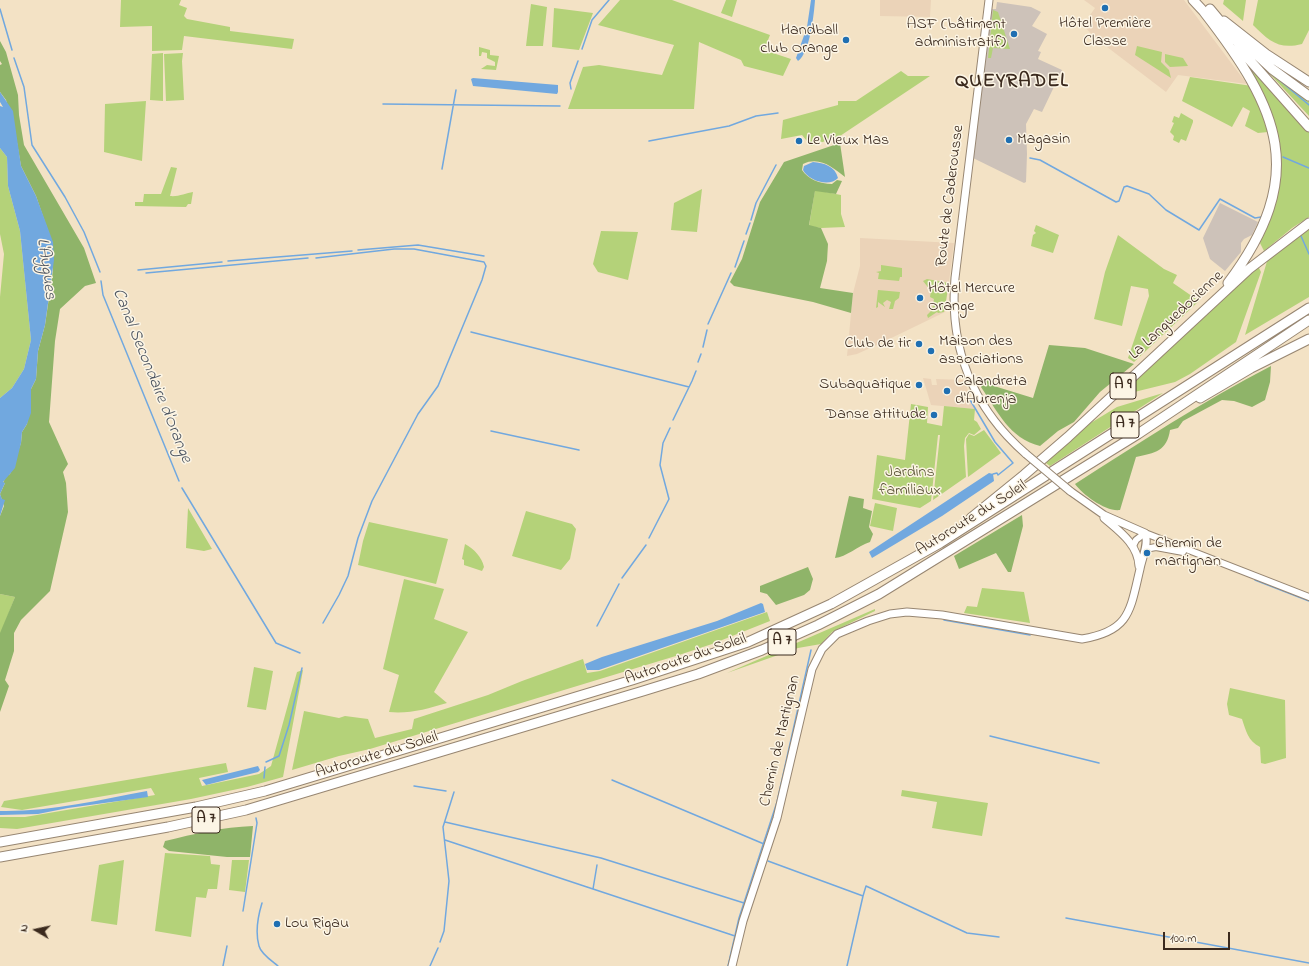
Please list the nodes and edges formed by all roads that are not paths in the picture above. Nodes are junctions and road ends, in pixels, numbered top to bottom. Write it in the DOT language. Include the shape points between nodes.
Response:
graph roads {
  1 [pos="990,0"];
  2 [pos="1193,0"];
  3 [pos="1207,8"];
  4 [pos="1309,82"];
  5 [pos="1309,96"];
  6 [pos="1309,122"];
  7 [pos="1309,127"];
  8 [pos="1309,222"];
  9 [pos="1309,308"];
  10 [pos="1204,311"];
  11 [pos="1309,320"];
  12 [pos="1309,339"];
  13 [pos="1138,434"];
  14 [pos="1097,511"];
  15 [pos="1144,533"];
  16 [pos="940,543"];
  17 [pos="1133,546"];
  18 [pos="1145,549"];
  19 [pos="1204,556"];
  20 [pos="1140,570"];
  21 [pos="1309,597"];
  22 [pos="0,842"];
  23 [pos="0,857"];
  24 [pos="732,966"];
  1 -- 14 [label="main road, Route de Caderousse, bridge" via="955,278 954,322 959,349 976,392 996,423 1026,454"];
  2 -- 3 [label="highway"];
  3 -- 4 [label="highway" via="1266,54"];
  3 -- 5 [label="highway" via="1272,69"];
  3 -- 6 [label="highway"];
  3 -- 7 [label="highway"];
  3 -- 10 [label="highway" via="1263,98 1273,127 1279,163 1274,201 1263,232 1244,262"];
  8 -- 10 [label="highway, La Languedocienne / A 9" via="1249,270"];
  9 -- 16 [label="highway, Autoroute du Soleil / A 7"];
  10 -- 16 [label="highway, La Languedocienne / A 9" via="1048,455"];
  11 -- 13 [label="highway, Autoroute du Soleil / A 7"];
  12 -- 13 [label="highway" via="1251,368"];
  13 -- 23 [label="highway, Autoroute du Soleil / A 7" via="879,594 812,628 731,662 597,705 246,810 168,827"];
  14 -- 15 [label="main road, Route de Caderousse"];
  14 -- 17 [label="main road, Chemin de Martignan"];
  15 -- 17 [label="street"];
  15 -- 18 [label="main road, Chemin de Martignan"];
  15 -- 19 [label="street, Route de Caderousse"];
  16 -- 22 [label="highway, Autoroute du Soleil / A 7" via="850,594 789,624 683,665 252,795"];
  17 -- 20 [label="main road, Chemin de Martignan"];
  18 -- 19 [label="street" via="1156,547"];
  18 -- 20 [label="main road, Chemin de Martignan"];
  19 -- 21 [label="street, Route de Caderousse"];
  20 -- 24 [label="main road, Chemin de Martignan" via="1128,615 1104,634 1095,636 1069,637 942,615 907,612 868,620 832,637 822,649 812,669 779,811 743,921"];
}
